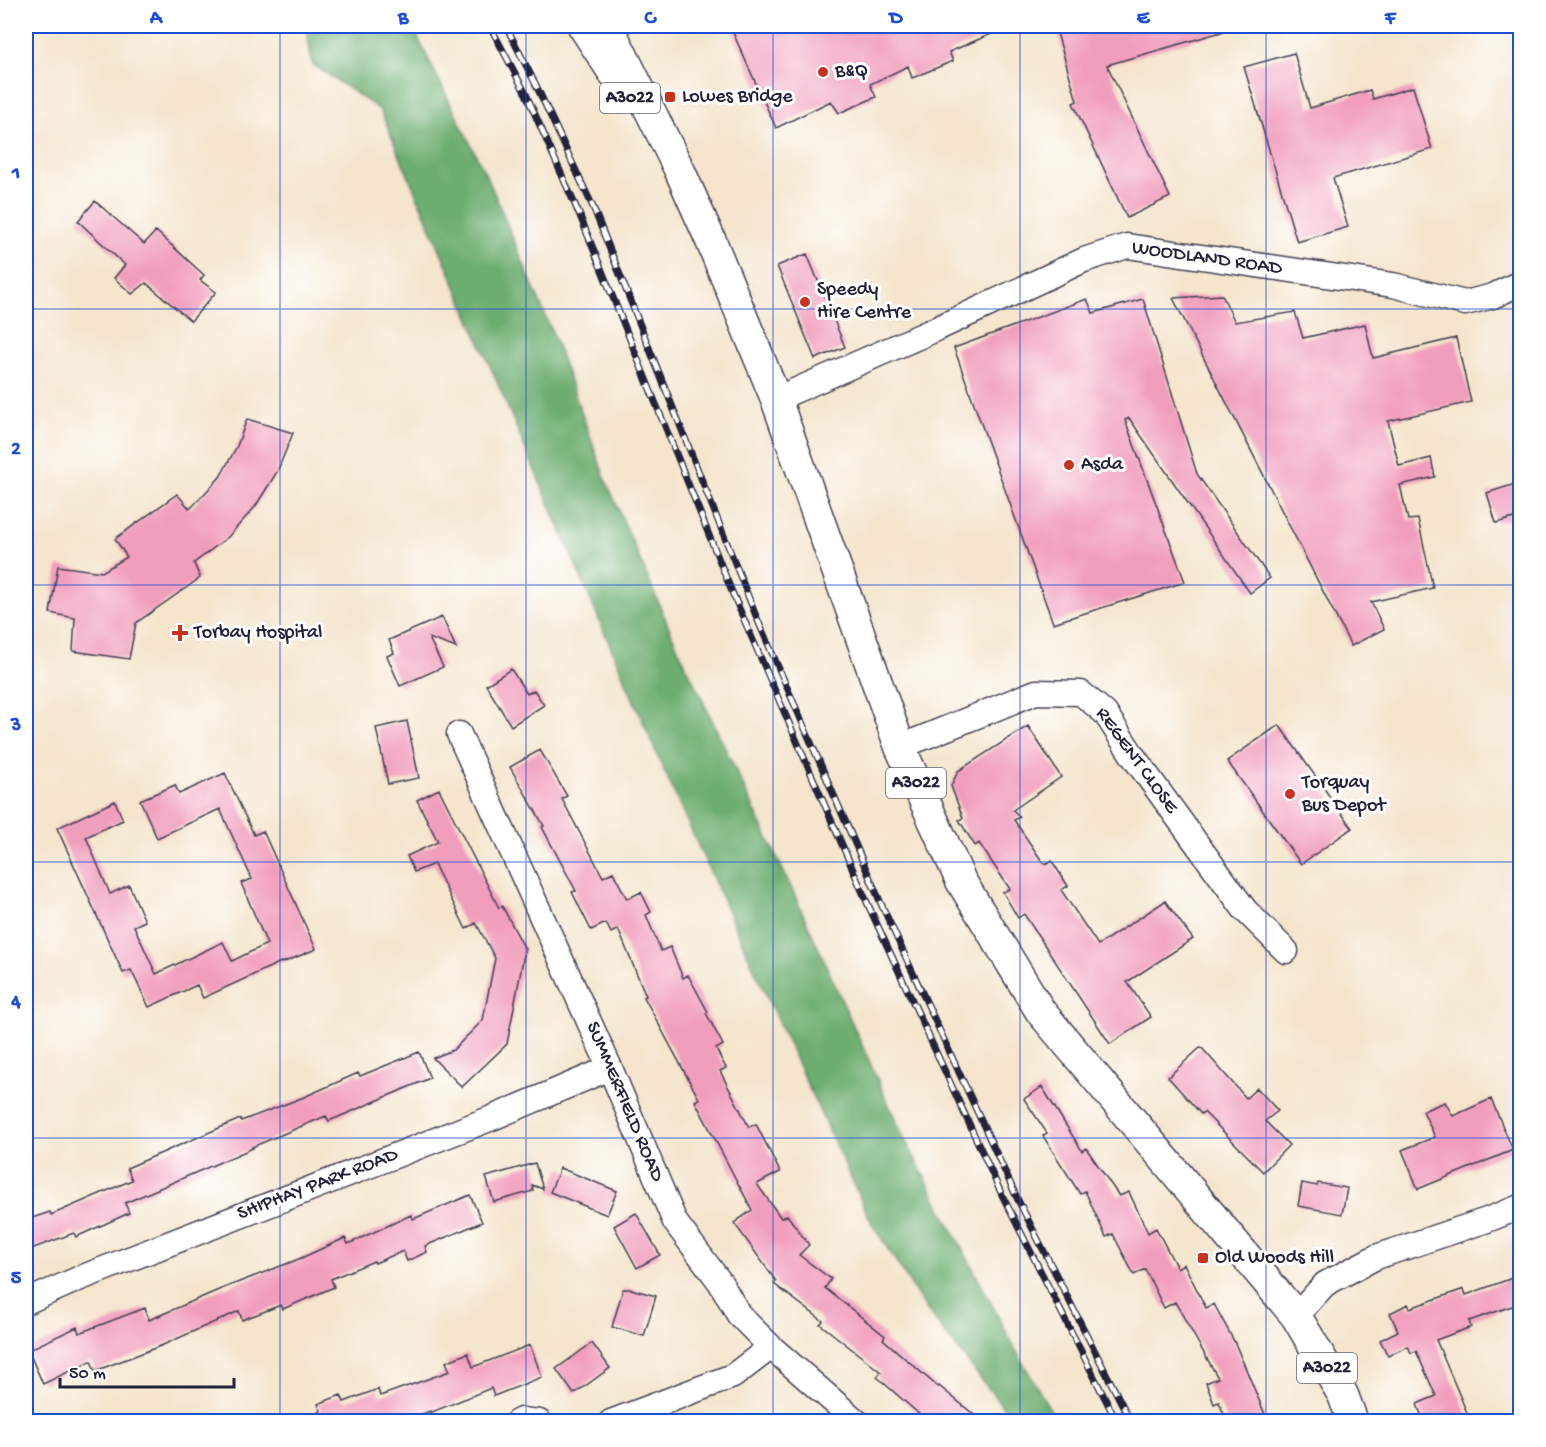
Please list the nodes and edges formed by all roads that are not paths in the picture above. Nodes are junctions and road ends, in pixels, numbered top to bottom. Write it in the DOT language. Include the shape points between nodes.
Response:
graph roads {
  1 [pos="582,26"];
  2 [pos="608,26"];
  3 [pos="679,169"];
  4 [pos="1521,283"];
  5 [pos="776,399"];
  6 [pos="459,734"];
  7 [pos="900,747"];
  8 [pos="1286,951"];
  9 [pos="610,1068"];
  10 [pos="1521,1207"];
  11 [pos="26,1302"];
  12 [pos="1296,1316"];
  13 [pos="771,1347"];
  14 [pos="517,1422"];
  15 [pos="538,1422"];
  16 [pos="611,1422"];
  17 [pos="857,1422"];
  18 [pos="1353,1422"];
  1 -- 3 [label="main road, A3022"];
  2 -- 3 [label="main road, A3022"];
  3 -- 5 [label="main road, A3022"];
  4 -- 5 [label="street, WOODLAND ROAD" via="1465,303 1393,285 1127,246 1084,260"];
  5 -- 7 [label="main road, A3022"];
  6 -- 9 [label="street, SUMMERFIELD ROAD"];
  7 -- 8 [label="street, REGENT CLOSE" via="1036,692 1080,693 1105,713 1245,910"];
  7 -- 12 [label="main road, A3022" via="961,881 1041,1012"];
  9 -- 11 [label="street, SHIPHAY PARK ROAD"];
  9 -- 13 [label="street, SUMMERFIELD ROAD" via="675,1222 720,1282 739,1315"];
  10 -- 12 [label="street" via="1376,1257 1324,1284"];
  12 -- 18 [label="main road, A3022" via="1343,1395"];
  13 -- 16 [label="street" via="732,1376"];
  13 -- 17 [label="street, SUMMERFIELD ROAD"];
  14 -- 15 [label="street"];
}
